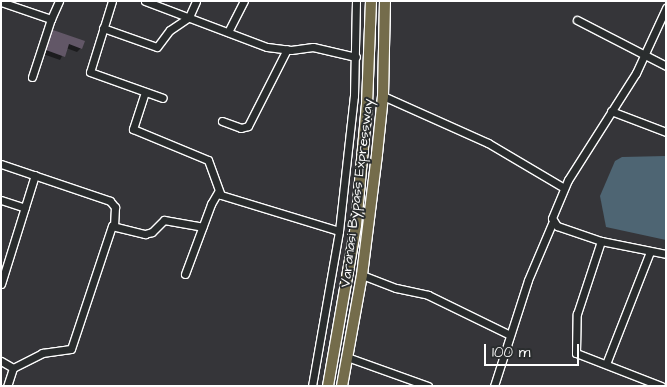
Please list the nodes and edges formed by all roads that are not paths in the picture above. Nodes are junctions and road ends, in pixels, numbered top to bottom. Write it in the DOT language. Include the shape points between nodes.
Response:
graph roads {
  1 [pos="59,1"];
  2 [pos="112,1"];
  3 [pos="196,1"];
  4 [pos="244,1"];
  5 [pos="356,1"];
  6 [pos="371,1"];
  7 [pos="385,1"];
  8 [pos="1,2"];
  9 [pos="150,2"];
  10 [pos="665,10"];
  11 [pos="190,17"];
  12 [pos="51,19"];
  13 [pos="577,20"];
  14 [pos="103,28"];
  15 [pos="228,32"];
  16 [pos="287,49"];
  17 [pos="644,56"];
  18 [pos="356,57"];
  19 [pos="666,66"];
  20 [pos="32,77"];
  21 [pos="145,92"];
  22 [pos="383,96"];
  23 [pos="163,98"];
  24 [pos="611,111"];
  25 [pos="222,121"];
  26 [pos="666,132"];
  27 [pos="1,164"];
  28 [pos="35,176"];
  29 [pos="564,188"];
  30 [pos="218,192"];
  31 [pos="1,200"];
  32 [pos="25,208"];
  33 [pos="552,221"];
  34 [pos="114,226"];
  35 [pos="202,227"];
  36 [pos="339,231"];
  37 [pos="601,241"];
  38 [pos="650,252"];
  39 [pos="666,254"];
  40 [pos="186,274"];
  41 [pos="362,275"];
  42 [pos="1,284"];
  43 [pos="510,335"];
  44 [pos="347,357"];
  45 [pos="1,361"];
  46 [pos="606,364"];
  47 [pos="13,368"];
  48 [pos="7,386"];
  49 [pos="312,386"];
  50 [pos="328,386"];
  51 [pos="342,386"];
  52 [pos="428,386"];
  53 [pos="494,386"];
  54 [pos="661,386"];
  1 -- 12 [label="street"];
  2 -- 14 [label="street"];
  3 -- 11 [label="street"];
  4 -- 15 [label="street"];
  5 -- 18 [label="street"];
  6 -- 50 [label="highway, Varanasi Bypass Expressway" via="367,105 356,225"];
  7 -- 22 [label="highway, Varanasi Bypass Expressway"];
  8 -- 12 [label="street"];
  9 -- 11 [label="street"];
  10 -- 17 [label="street"];
  11 -- 14 [label="street" via="170,30 154,48"];
  11 -- 15 [label="street"];
  12 -- 20 [label="street"];
  13 -- 17 [label="street"];
  14 -- 21 [label="street" via="90,72"];
  15 -- 16 [label="street" via="267,47"];
  16 -- 18 [label="street" via="313,47"];
  16 -- 25 [label="street" via="248,126 241,128"];
  17 -- 19 [label="street"];
  17 -- 24 [label="street"];
  18 -- 36 [label="street"];
  21 -- 23 [label="street"];
  21 -- 30 [label="street" via="133,130 208,160"];
  22 -- 29 [label="street" via="488,143"];
  22 -- 41 [label="highway, Varanasi Bypass Expressway"];
  24 -- 26 [label="street"];
  24 -- 29 [label="street"];
  27 -- 28 [label="street"];
  28 -- 32 [label="street"];
  28 -- 34 [label="street" via="113,203"];
  29 -- 33 [label="street"];
  30 -- 35 [label="street"];
  30 -- 36 [label="street"];
  31 -- 32 [label="street"];
  32 -- 42 [label="street"];
  33 -- 37 [label="street"];
  33 -- 43 [label="street"];
  34 -- 35 [label="street" via="147,234 164,220"];
  34 -- 47 [label="street" via="71,349 42,353"];
  35 -- 40 [label="street"];
  36 -- 49 [label="street"];
  37 -- 38 [label="street"];
  37 -- 46 [label="street" via="580,302 574,341 578,355"];
  38 -- 39 [label="street"];
  38 -- 46 [label="street"];
  41 -- 43 [label="street" via="396,288 428,295"];
  41 -- 44 [label="highway, Varanasi Bypass Expressway"];
  43 -- 53 [label="street"];
  44 -- 51 [label="highway, Varanasi Bypass Expressway"];
  44 -- 52 [label="street"];
  45 -- 47 [label="street"];
  46 -- 54 [label="street"];
  47 -- 48 [label="street"];
}
